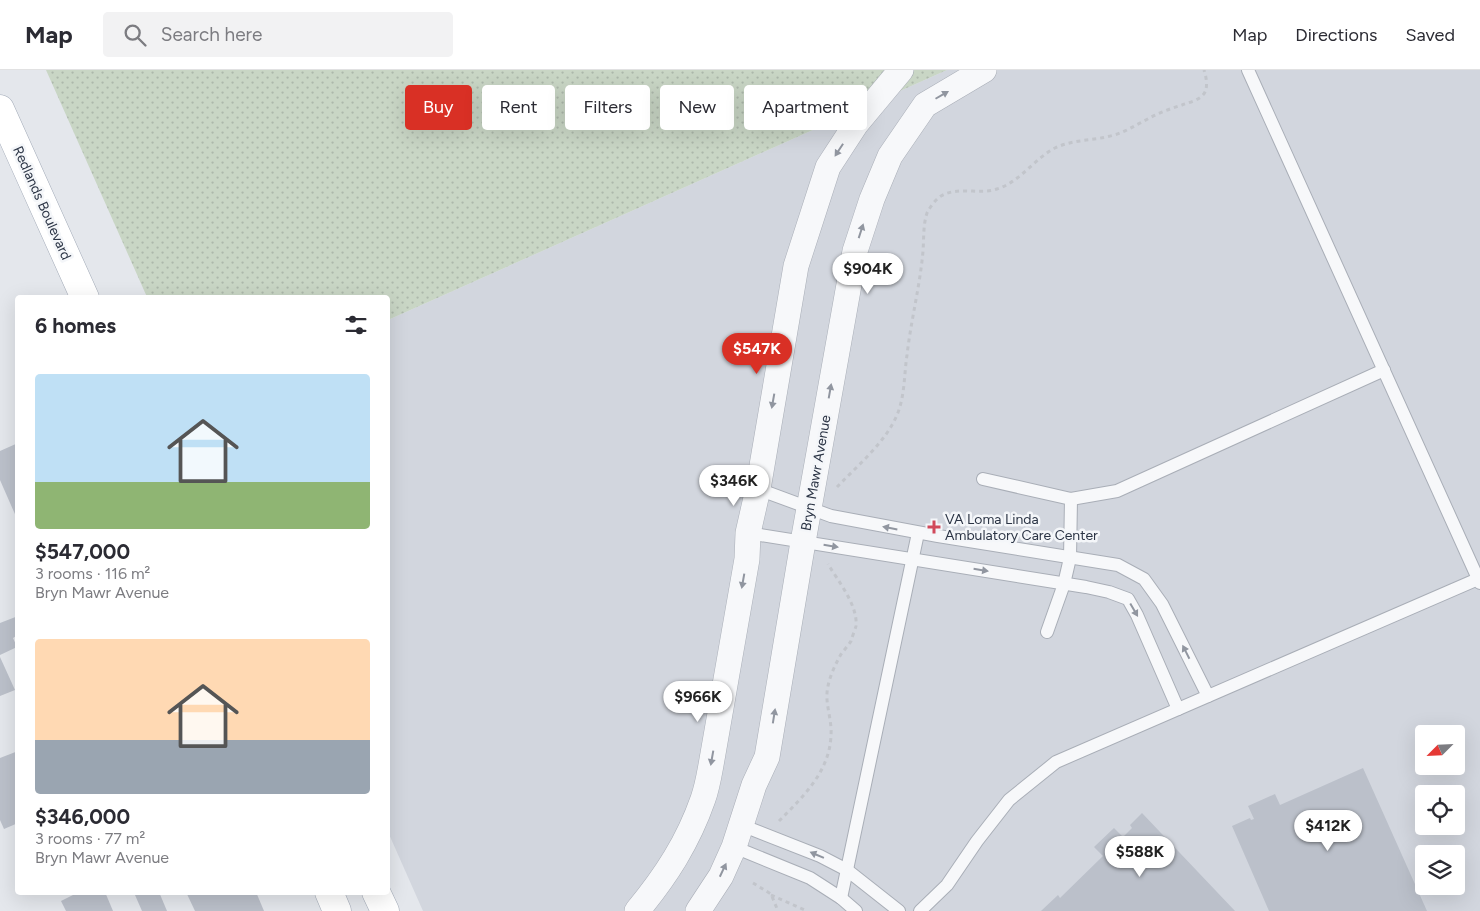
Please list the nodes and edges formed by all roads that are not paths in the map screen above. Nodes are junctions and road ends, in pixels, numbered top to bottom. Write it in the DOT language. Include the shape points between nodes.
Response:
graph roads {
  1 [pos="901,70"];
  2 [pos="984,70"];
  3 [pos="1248,70"];
  4 [pos="0,109"];
  5 [pos="84,295"];
  6 [pos="1384,370"];
  7 [pos="983,479"];
  8 [pos="758,489"];
  9 [pos="1071,499"];
  10 [pos="810,508"];
  11 [pos="748,533"];
  12 [pos="918,533"];
  13 [pos="803,542"];
  14 [pos="1070,558"];
  15 [pos="913,559"];
  16 [pos="1479,581"];
  17 [pos="1064,584"];
  18 [pos="1047,632"];
  19 [pos="1208,696"];
  20 [pos="1178,709"];
  21 [pos="737,836"];
  22 [pos="847,870"];
  23 [pos="330,895"];
  24 [pos="377,895"];
  25 [pos="841,898"];
  26 [pos="337,911"];
  27 [pos="385,911"];
  28 [pos="637,911"];
  29 [pos="698,911"];
  30 [pos="856,911"];
  31 [pos="899,911"];
  32 [pos="920,911"];
  1 -- 8 [label="street, one-way" via="856,124 828,167 796,266"];
  10 -- 2 [label="street, Bryn Mawr Avenue, one-way" via="855,251 872,199 890,156 925,105"];
  3 -- 6 [label="lane"];
  4 -- 5 [label="main road, Redlands Boulevard"];
  6 -- 9 [label="lane" via="1117,492"];
  6 -- 16 [label="lane"];
  7 -- 9 [label="lane"];
  8 -- 10 [label="lane"];
  8 -- 11 [label="street"];
  9 -- 14 [label="lane"];
  12 -- 10 [label="lane, one-way" via="831,516"];
  10 -- 13 [label="street, Bryn Mawr Avenue"];
  11 -- 13 [label="lane"];
  11 -- 28 [label="street, one-way" via="747,559 704,797 681,850"];
  12 -- 14 [label="lane"];
  12 -- 15 [label="lane"];
  13 -- 15 [label="lane, one-way"];
  21 -- 13 [label="street, Bryn Mawr Avenue, one-way" via="767,758"];
  14 -- 17 [label="lane"];
  19 -- 14 [label="lane, one-way" via="1162,604 1144,579 1118,565"];
  15 -- 17 [label="lane, one-way"];
  15 -- 22 [label="lane"];
  16 -- 19 [label="lane"];
  17 -- 18 [label="lane"];
  17 -- 20 [label="lane, one-way" via="1128,599"];
  19 -- 20 [label="lane"];
  20 -- 32 [label="lane" via="1056,762 1009,800 947,885"];
  22 -- 21 [label="lane, one-way" via="820,856"];
  21 -- 25 [label="lane"];
  29 -- 21 [label="street, Bryn Mawr Avenue, one-way" via="720,876"];
  22 -- 25 [label="lane"];
  22 -- 31 [label="lane"];
  23 -- 26 [label="main road"];
  24 -- 27 [label="main road"];
  25 -- 30 [label="lane"];
}
